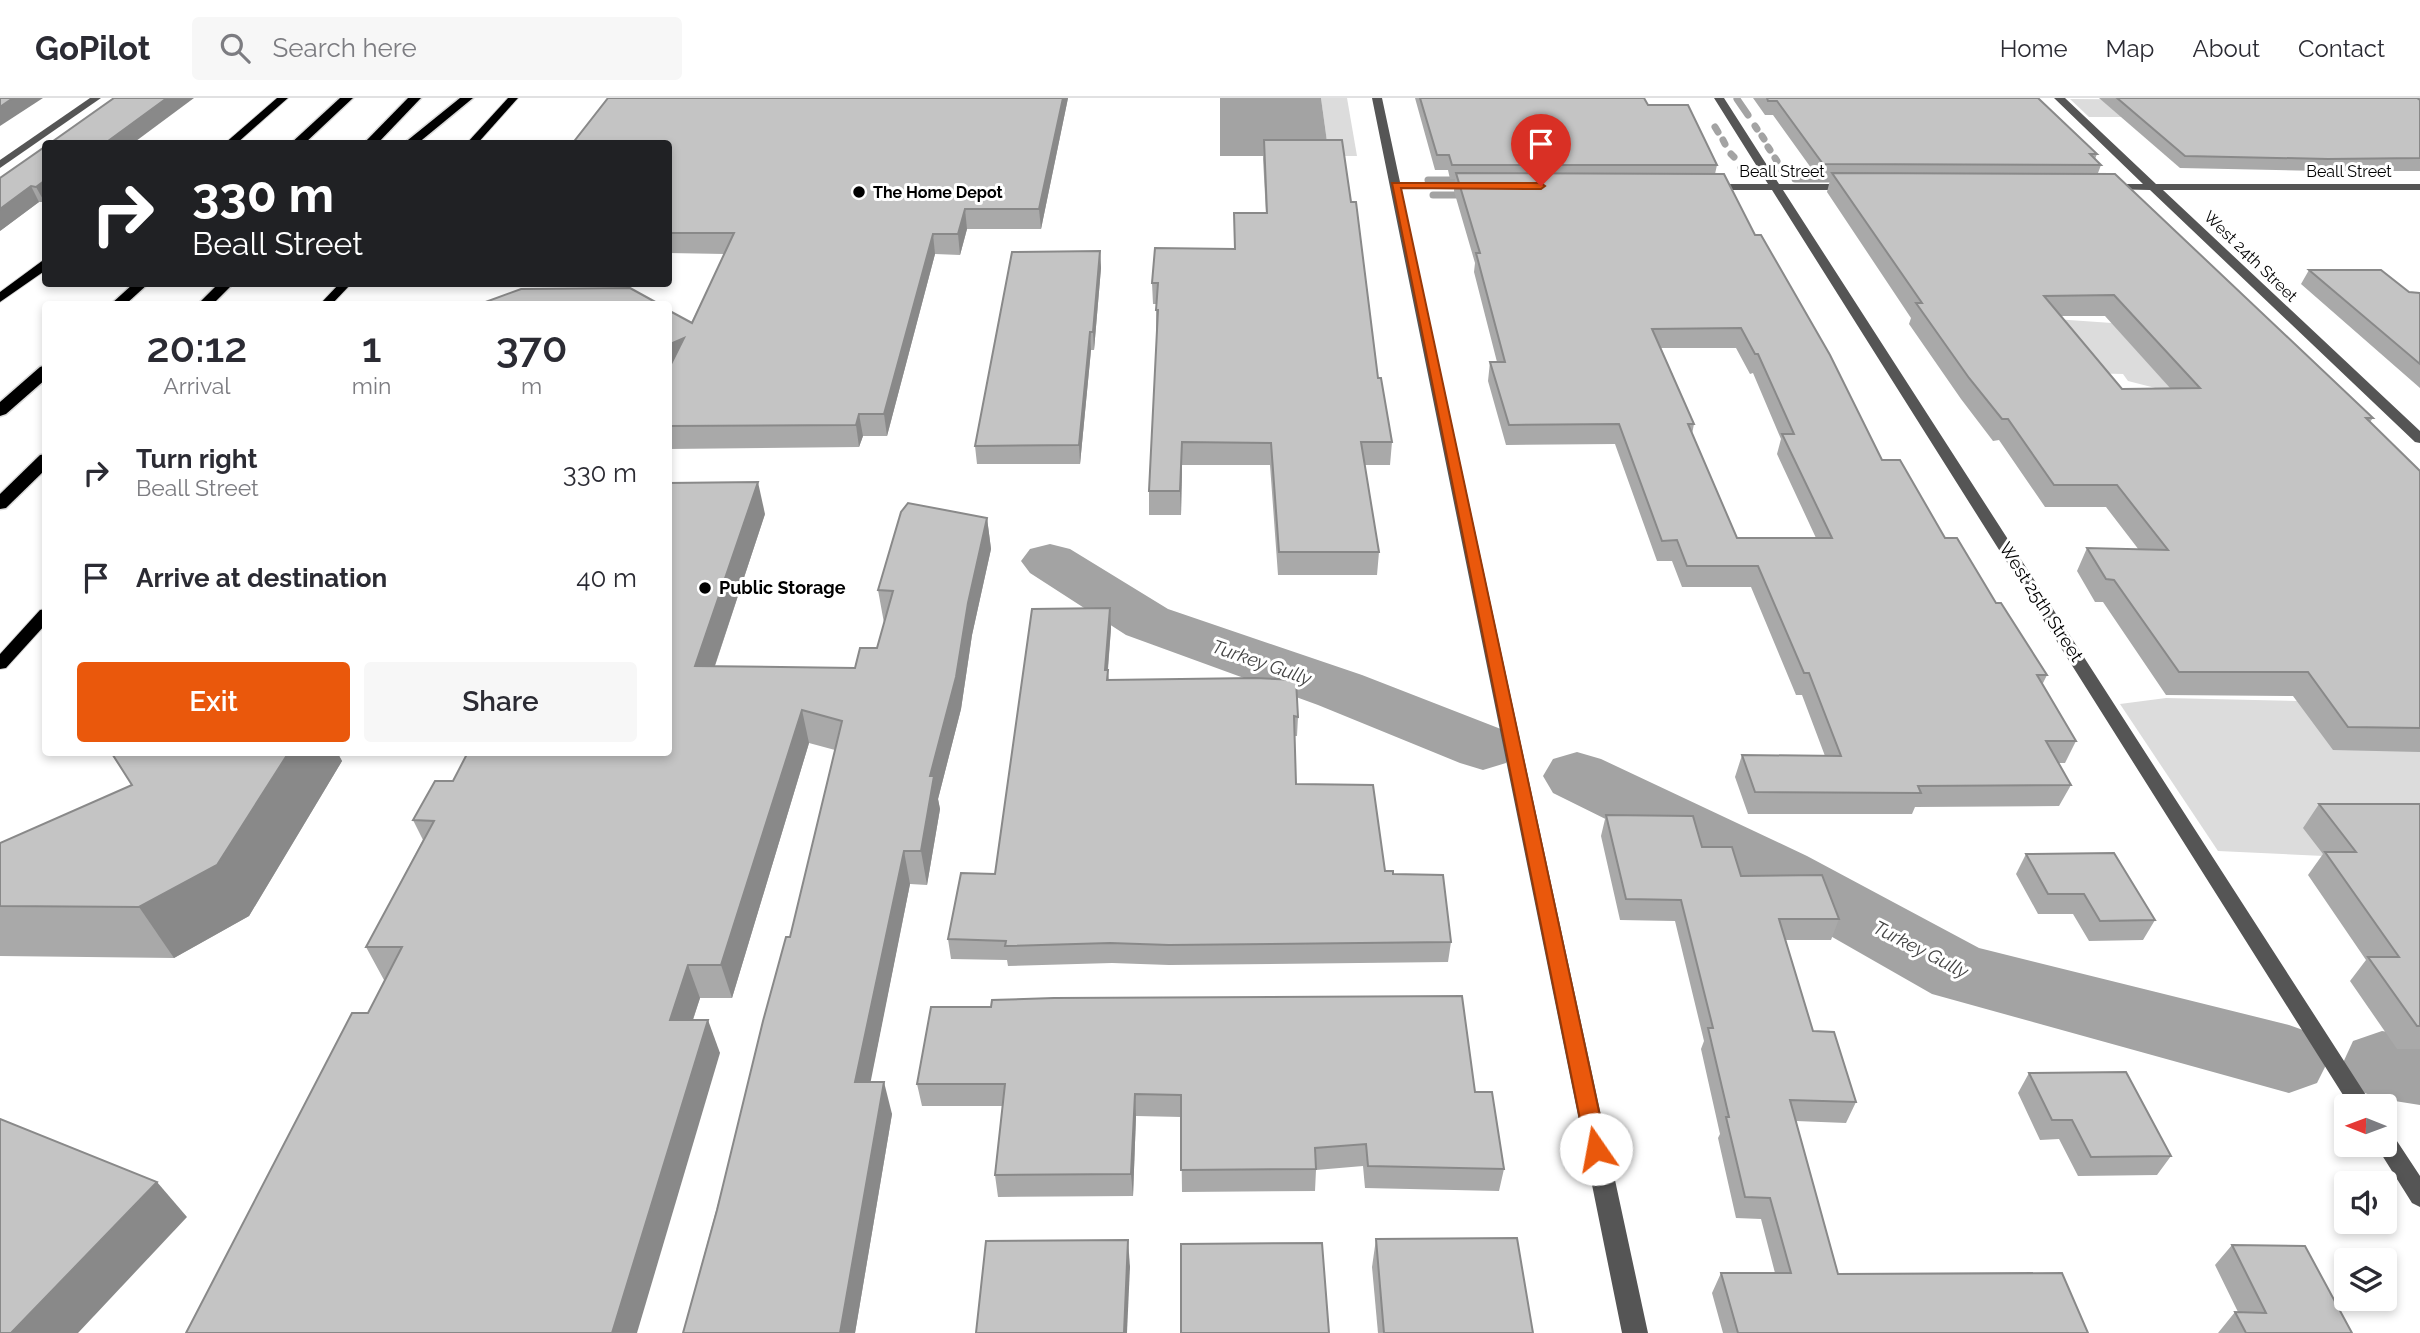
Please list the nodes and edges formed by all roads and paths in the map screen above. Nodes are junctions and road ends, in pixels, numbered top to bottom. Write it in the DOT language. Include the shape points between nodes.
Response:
graph roads {
  1 [pos="96,98"];
  2 [pos="283,98"];
  3 [pos="347,98"];
  4 [pos="415,98"];
  5 [pos="467,98"];
  6 [pos="513,98"];
  7 [pos="1377,98"];
  8 [pos="1719,98"];
  9 [pos="2059,98"];
  10 [pos="234,140"];
  11 [pos="300,140"];
  12 [pos="373,140"];
  13 [pos="414,140"];
  14 [pos="475,140"];
  15 [pos="0,165"];
  16 [pos="1395,185"];
  17 [pos="1484,186"];
  18 [pos="1695,187"];
  19 [pos="1777,187"];
  20 [pos="1866,187"];
  21 [pos="2093,187"];
  22 [pos="2155,187"];
  23 [pos="2420,187"];
  24 [pos="42,267"];
  25 [pos="138,287"];
  26 [pos="226,287"];
  27 [pos="342,287"];
  28 [pos="0,298"];
  29 [pos="121,301"];
  30 [pos="209,301"];
  31 [pos="329,301"];
  32 [pos="42,374"];
  33 [pos="0,411"];
  34 [pos="2420,439"];
  35 [pos="42,463"];
  36 [pos="0,504"];
  37 [pos="42,618"];
  38 [pos="0,664"];
  39 [pos="2354,1094"];
  40 [pos="2395,1157"];
  41 [pos="2420,1196"];
  42 [pos="1635,1333"];
  1 -- 15 [label="street"];
  2 -- 10 [label="main road"];
  3 -- 11 [label="highway"];
  4 -- 12 [label="highway"];
  5 -- 13 [label="highway"];
  6 -- 14 [label="main road"];
  7 -- 16 [label="street"];
  8 -- 19 [label="street, West 25th Street"];
  9 -- 22 [label="street, West 24th Street"];
  16 -- 17 [label="street"];
  16 -- 42 [label="street"];
  18 -- 19 [label="street, Beall Street"];
  19 -- 20 [label="street, Beall Street"];
  19 -- 39 [label="street, West 25th Street"];
  21 -- 22 [label="street, Beall Street"];
  22 -- 23 [label="street, Beall Street"];
  22 -- 34 [label="street, West 24th Street"];
  24 -- 28 [label="main road"];
  25 -- 29 [label="highway"];
  26 -- 30 [label="highway"];
  27 -- 31 [label="main road"];
  32 -- 33 [label="highway"];
  35 -- 36 [label="highway"];
  37 -- 38 [label="main road"];
  40 -- 41 [label="street"];
}
